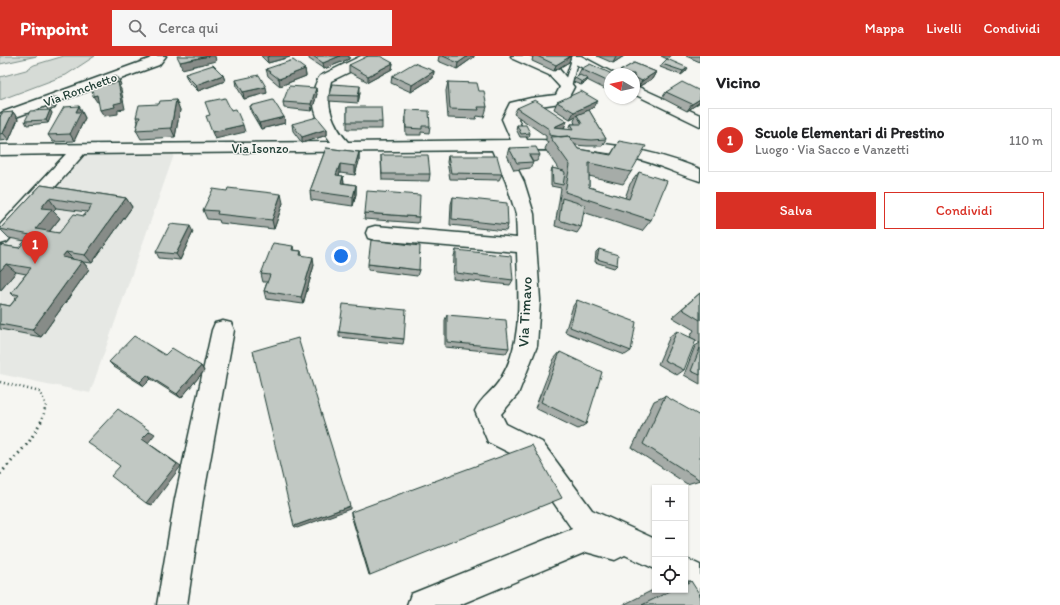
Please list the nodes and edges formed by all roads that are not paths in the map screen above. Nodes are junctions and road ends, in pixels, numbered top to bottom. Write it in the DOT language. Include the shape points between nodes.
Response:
graph roads {
  1 [pos="159,56"];
  2 [pos="371,56"];
  3 [pos="518,56"];
  4 [pos="573,61"];
  5 [pos="604,74"];
  6 [pos="568,87"];
  7 [pos="640,92"];
  8 [pos="0,120"];
  9 [pos="700,121"];
  10 [pos="498,146"];
  11 [pos="521,146"];
  12 [pos="344,148"];
  13 [pos="0,150"];
  14 [pos="79,150"];
  15 [pos="700,175"];
  16 [pos="375,233"];
  17 [pos="0,237"];
  18 [pos="526,246"];
  19 [pos="223,330"];
  20 [pos="652,553"];
  21 [pos="652,553"];
  22 [pos="688,575"];
  23 [pos="700,583"];
  24 [pos="172,605"];
  25 [pos="422,605"];
  1 -- 8 [label="street, Via Ronchetto" via="154,62"];
  2 -- 12 [label="street" via="325,79 321,89 321,107 326,122 333,136"];
  3 -- 6 [label="street" via="554,72"];
  4 -- 5 [label="street"];
  4 -- 6 [label="lane"];
  6 -- 11 [label="street" via="561,99 515,106 510,119"];
  7 -- 9 [label="street"];
  10 -- 11 [label="street, Via Isonzo"];
  10 -- 12 [label="street, Via Isonzo"];
  10 -- 18 [label="street, Via Timavo" via="521,198 525,214"];
  11 -- 15 [label="street, Via Isonzo" via="587,146 624,151 667,162"];
  12 -- 14 [label="street, Via Isonzo"];
  13 -- 14 [label="street, Via Isonzo"];
  14 -- 17 [label="street"];
  16 -- 18 [label="street"];
  18 -- 20 [label="street, Via Timavo" via="529,300 526,346 510,386 487,412 497,433 533,450 582,520"];
  19 -- 24 [label="street" via="189,499"];
  21 -- 25 [label="street" via="586,538"];
  22 -- 23 [label="street"];
}
